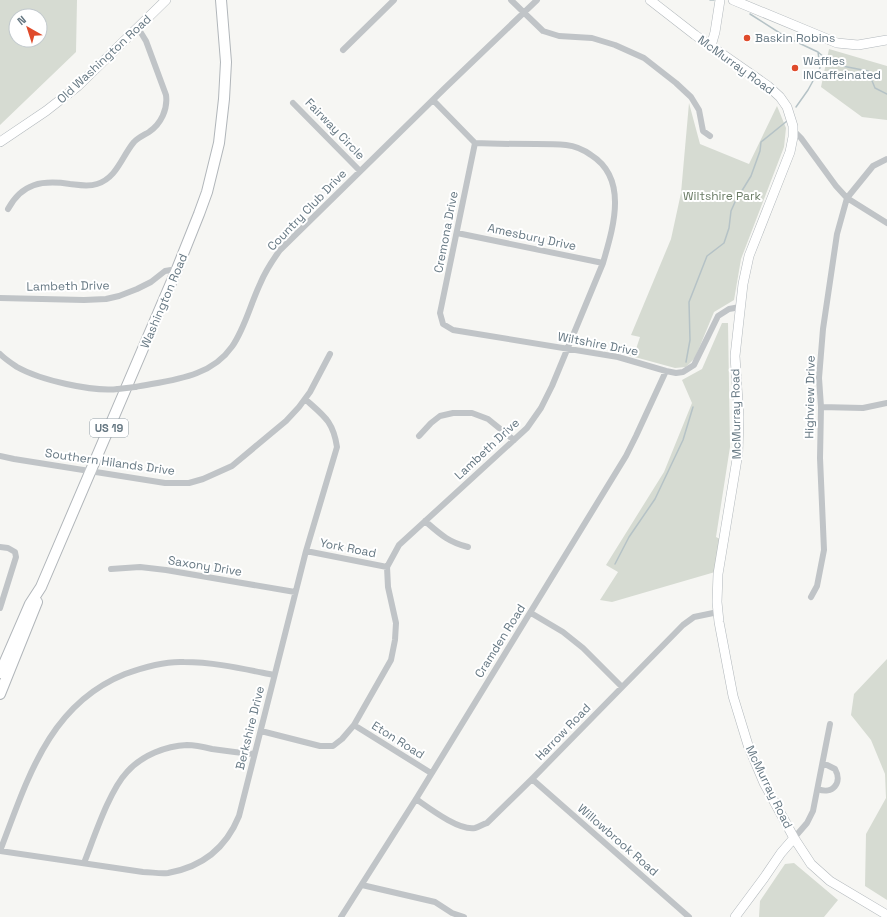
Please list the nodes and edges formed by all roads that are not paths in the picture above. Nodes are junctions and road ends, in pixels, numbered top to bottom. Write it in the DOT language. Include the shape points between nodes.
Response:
graph roads {
  1 [pos="166,0"];
  2 [pos="221,0"];
  3 [pos="394,0"];
  4 [pos="511,0"];
  5 [pos="537,0"];
  6 [pos="650,0"];
  7 [pos="720,0"];
  8 [pos="733,0"];
  9 [pos="523,13"];
  10 [pos="138,28"];
  11 [pos="887,40"];
  12 [pos="711,46"];
  13 [pos="343,50"];
  14 [pos="433,100"];
  15 [pos="293,103"];
  16 [pos="794,131"];
  17 [pos="710,136"];
  18 [pos="0,142"];
  19 [pos="475,143"];
  20 [pos="887,159"];
  21 [pos="360,171"];
  22 [pos="847,198"];
  23 [pos="8,209"];
  24 [pos="887,223"];
  25 [pos="457,233"];
  26 [pos="603,263"];
  27 [pos="177,269"];
  28 [pos="0,298"];
  29 [pos="740,306"];
  30 [pos="443,324"];
  31 [pos="567,348"];
  32 [pos="0,354"];
  33 [pos="330,354"];
  34 [pos="666,371"];
  35 [pos="305,400"];
  36 [pos="887,403"];
  37 [pos="821,407"];
  38 [pos="419,436"];
  39 [pos="514,440"];
  40 [pos="0,456"];
  41 [pos="90,472"];
  42 [pos="425,521"];
  43 [pos="0,547"];
  44 [pos="468,547"];
  45 [pos="306,551"];
  46 [pos="387,567"];
  47 [pos="111,569"];
  48 [pos="41,587"];
  49 [pos="295,592"];
  50 [pos="811,597"];
  51 [pos="0,608"];
  52 [pos="718,612"];
  53 [pos="530,613"];
  54 [pos="0,673"];
  55 [pos="274,675"];
  56 [pos="622,687"];
  57 [pos="0,694"];
  58 [pos="830,724"];
  59 [pos="354,725"];
  60 [pos="261,730"];
  61 [pos="254,754"];
  62 [pos="822,765"];
  63 [pos="431,773"];
  64 [pos="532,779"];
  65 [pos="818,790"];
  66 [pos="416,799"];
  67 [pos="794,838"];
  68 [pos="0,851"];
  69 [pos="84,863"];
  70 [pos="362,885"];
  71 [pos="887,915"];
  72 [pos="341,917"];
  73 [pos="464,917"];
  74 [pos="688,917"];
  75 [pos="736,917"];
  1 -- 10 [label="main road, Old Washington Road"];
  2 -- 27 [label="main road, Washington Road / US 19" via="226,62 220,136 204,200"];
  3 -- 13 [label="street"];
  4 -- 9 [label="street"];
  5 -- 9 [label="street, Country Club Drive"];
  6 -- 12 [label="main road, McMurray Road"];
  7 -- 12 [label="main road"];
  8 -- 11 [label="main road" via="837,43 858,45"];
  9 -- 14 [label="street, Country Club Drive"];
  9 -- 17 [label="street" via="543,31 559,36 592,38 615,44 644,58 691,97 699,110 703,131"];
  10 -- 18 [label="main road, Old Washington Road" via="96,70 62,99"];
  10 -- 23 [label="street" via="146,41 166,95 165,111 158,123 134,143 115,171 102,182 91,186 47,182 37,184 18,195"];
  12 -- 16 [label="main road, McMurray Road" via="780,97 790,113"];
  14 -- 19 [label="street"];
  14 -- 21 [label="street, Country Club Drive"];
  15 -- 21 [label="street, Fairway Circle"];
  16 -- 22 [label="street"];
  16 -- 29 [label="main road, McMurray Road" via="790,152 749,256"];
  19 -- 25 [label="street, Cremona Drive"];
  19 -- 26 [label="street, Lambeth Drive" via="567,145 584,150 597,158 608,170 614,186 616,204"];
  20 -- 22 [label="street" via="873,166"];
  21 -- 32 [label="street, Country Club Drive, bridge" via="280,250 259,285 241,333 224,356 209,367 170,381 105,390 34,374 16,366"];
  22 -- 24 [label="street"];
  22 -- 37 [label="street, Highview Drive" via="837,234 823,329 819,378"];
  25 -- 26 [label="street, Amesbury Drive"];
  25 -- 30 [label="street, Cremona Drive" via="440,313"];
  26 -- 31 [label="street, Lambeth Drive"];
  27 -- 28 [label="street, Lambeth Drive" via="165,271 137,289 106,299"];
  27 -- 41 [label="main road, Washington Road / US 19"];
  29 -- 34 [label="street, Wiltshire Drive" via="718,316 694,365 683,372"];
  29 -- 52 [label="main road, McMurray Road" via="735,356 739,417 738,453 718,574"];
  30 -- 31 [label="street, Wiltshire Drive" via="453,330"];
  31 -- 34 [label="street, Wiltshire Drive" via="618,357"];
  31 -- 39 [label="street, Lambeth Drive" via="541,408 527,428"];
  33 -- 35 [label="street, Southern Hilands Drive"];
  34 -- 53 [label="street, Cramden Road" via="626,456"];
  35 -- 41 [label="street, Southern Hilands Drive" via="286,421 237,462 203,479 165,483"];
  35 -- 45 [label="street, Berkshire Drive" via="331,424 337,447"];
  36 -- 37 [label="street" via="863,408"];
  37 -- 50 [label="street, Highview Drive" via="820,458 824,550 817,586"];
  38 -- 39 [label="street" via="440,416 472,413 488,419"];
  39 -- 42 [label="street, Lambeth Drive"];
  40 -- 41 [label="street, Southern Hilands Drive"];
  41 -- 48 [label="main road, Washington Road / US 19"];
  42 -- 44 [label="street" via="445,539"];
  42 -- 46 [label="street, Lambeth Drive" via="400,545"];
  43 -- 51 [label="street" via="15,552 16,558"];
  45 -- 46 [label="street, York Road"];
  45 -- 49 [label="street, Berkshire Drive"];
  46 -- 59 [label="street" via="388,587 396,623 394,647 391,660"];
  47 -- 49 [label="street, Saxony Drive" via="140,567 166,570"];
  48 -- 54 [label="main road, Washington Road / US 19" via="30,604"];
  48 -- 57 [label="main road, Washington Road / US 19" via="36,607"];
  49 -- 55 [label="street, Berkshire Drive"];
  52 -- 56 [label="street, Harrow Road" via="694,617 683,625"];
  52 -- 67 [label="main road, McMurray Road" via="729,678 748,745 764,782"];
  53 -- 56 [label="street" via="563,632 583,648"];
  53 -- 63 [label="street, Cramden Road"];
  55 -- 60 [label="street, Berkshire Drive"];
  55 -- 68 [label="street" via="220,665 183,662 156,664 110,680 77,704 51,735 31,772"];
  56 -- 64 [label="street, Harrow Road"];
  58 -- 62 [label="street"];
  59 -- 60 [label="street" via="342,740 333,746 320,746"];
  59 -- 63 [label="street, Eton Road"];
  60 -- 61 [label="street, Berkshire Drive"];
  61 -- 69 [label="street" via="188,745 170,747 141,760 119,783"];
  61 -- 69 [label="street, Berkshire Drive" via="235,826 214,853 189,867 167,873"];
  62 -- 65 [label="street"];
  62 -- 65 [label="street" via="835,769 838,773 838,783 831,790"];
  63 -- 66 [label="street, Cramden Road"];
  64 -- 66 [label="street, Harrow Road" via="487,823 475,828 454,823"];
  64 -- 74 [label="street, Willowbrook Road"];
  65 -- 67 [label="street" via="811,817"];
  66 -- 70 [label="street, Cramden Road"];
  67 -- 71 [label="main road, McMurray Road" via="811,864 830,881"];
  67 -- 75 [label="main road"];
  68 -- 69 [label="street, Berkshire Drive"];
  70 -- 72 [label="street, Cramden Road"];
  70 -- 73 [label="street" via="435,902"];
}
